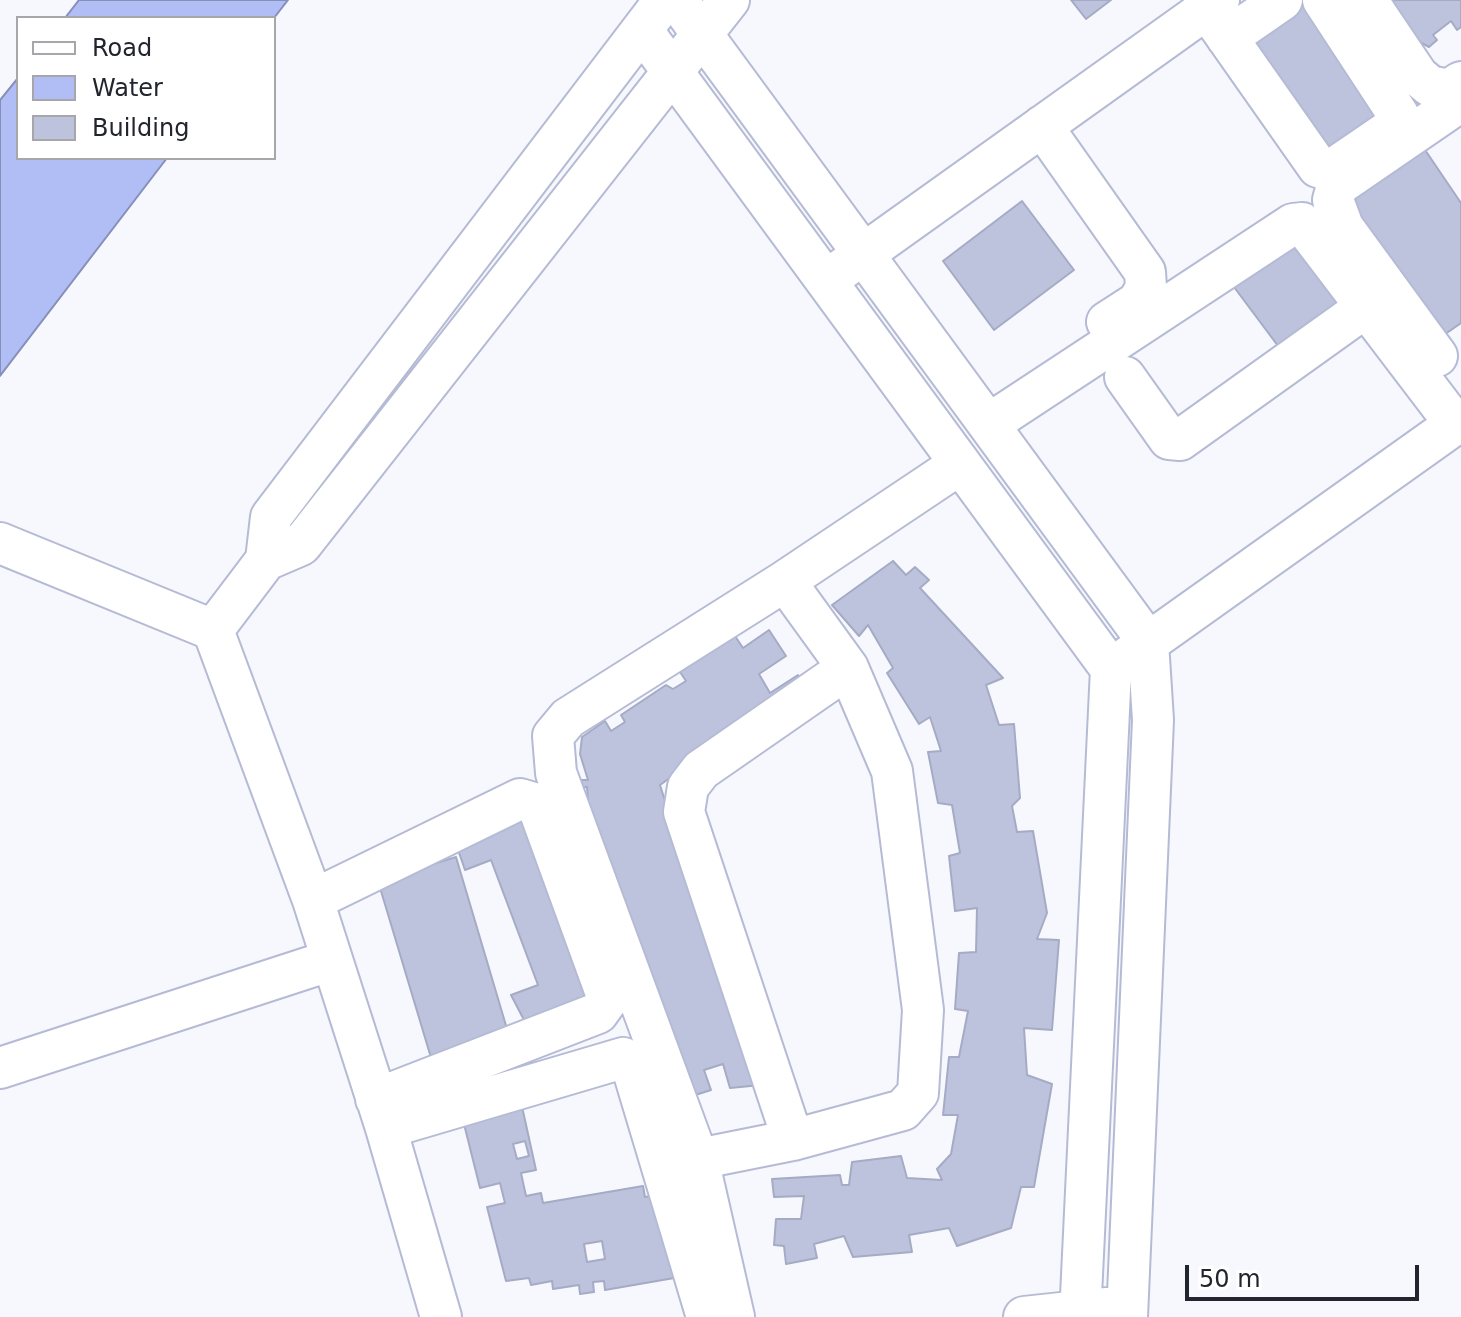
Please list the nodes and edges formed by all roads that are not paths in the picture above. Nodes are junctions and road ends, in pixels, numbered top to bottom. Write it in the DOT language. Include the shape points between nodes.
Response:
graph roads {
  1 [pos="677,0"];
  2 [pos="729,0"];
  3 [pos="1282,0"];
  4 [pos="1323,0"];
  5 [pos="1367,0"];
  6 [pos="653,15"];
  7 [pos="1218,15"];
  8 [pos="702,34"];
  9 [pos="672,72"];
  10 [pos="1461,82"];
  11 [pos="1461,101"];
  12 [pos="1042,126"];
  13 [pos="863,254"];
  14 [pos="826,281"];
  15 [pos="1366,307"];
  16 [pos="1125,377"];
  17 [pos="1459,411"];
  18 [pos="982,416"];
  19 [pos="960,464"];
  20 [pos="0,543"];
  21 [pos="266,560"];
  22 [pos="785,581"];
  23 [pos="213,630"];
  24 [pos="1148,642"];
  25 [pos="848,668"];
  26 [pos="1111,669"];
  27 [pos="313,900"];
  28 [pos="332,960"];
  29 [pos="0,1068"];
  30 [pos="381,1114"];
  31 [pos="793,1140"];
  32 [pos="698,1159"];
  33 [pos="1127,1312"];
  34 [pos="1080,1313"];
  35 [pos="441,1317"];
  36 [pos="707,1317"];
  37 [pos="734,1317"];
  38 [pos="1024,1317"];
  1 -- 8 [label="street"];
  2 -- 8 [label="street"];
  3 -- 7 [label="street"];
  4 -- 7 [label="street" via="1399,116 1393,128 1330,171 1318,167"];
  5 -- 10 [label="street" via="1418,76 1430,86 1449,90"];
  6 -- 9 [label="street"];
  6 -- 21 [label="street" via="271,517"];
  7 -- 12 [label="street"];
  8 -- 9 [label="street"];
  8 -- 13 [label="street"];
  9 -- 14 [label="street"];
  9 -- 21 [label="street" via="301,545"];
  11 -- 17 [label="street" via="1337,186 1333,200 1343,227"];
  12 -- 13 [label="street"];
  12 -- 18 [label="street" via="1145,272 1146,288 1138,302"];
  13 -- 14 [label="street"];
  13 -- 18 [label="street"];
  14 -- 19 [label="street"];
  15 -- 16 [label="street" via="1180,440 1169,439"];
  15 -- 17 [label="street"];
  15 -- 18 [label="street" via="1302,223 1293,224"];
  17 -- 24 [label="street"];
  18 -- 24 [label="street"];
  19 -- 22 [label="street"];
  19 -- 26 [label="street"];
  20 -- 23 [label="street"];
  21 -- 23 [label="street"];
  22 -- 25 [label="street"];
  22 -- 32 [label="street" via="568,718 553,736 556,773"];
  23 -- 27 [label="street"];
  24 -- 26 [label="street"];
  24 -- 33 [label="street" via="1153,720"];
  25 -- 31 [label="street" via="701,770 688,787 684,812"];
  25 -- 31 [label="street" via="892,771 923,1010 918,1093 903,1110"];
  26 -- 34 [label="street"];
  27 -- 28 [label="street"];
  27 -- 30 [label="street" via="520,799 537,804 608,999 598,1013"];
  28 -- 29 [label="street"];
  28 -- 30 [label="street"];
  30 -- 35 [label="street"];
  30 -- 36 [label="street" via="623,1058 632,1067"];
  31 -- 32 [label="street"];
  32 -- 37 [label="street"];
  33 -- 34 [label="street"];
  34 -- 38 [label="street"];
}
